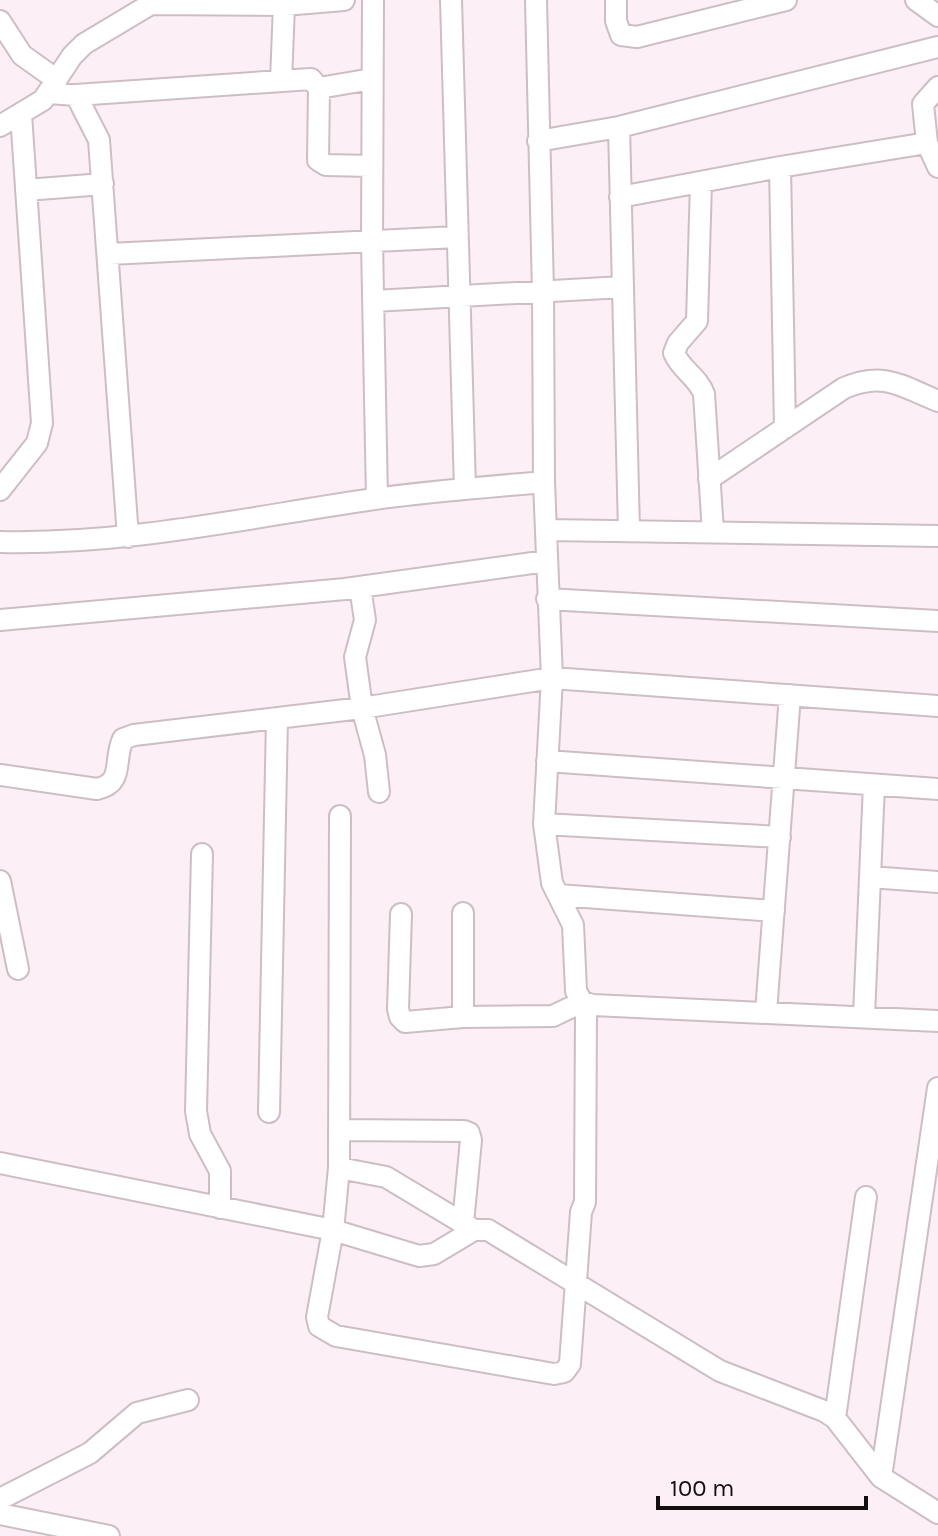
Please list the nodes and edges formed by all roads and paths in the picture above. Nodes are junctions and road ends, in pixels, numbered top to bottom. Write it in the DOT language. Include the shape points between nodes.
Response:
graph roads {
  1 [pos="344,0"];
  2 [pos="373,0"];
  3 [pos="451,0"];
  4 [pos="536,0"];
  5 [pos="616,0"];
  6 [pos="786,0"];
  7 [pos="916,0"];
  8 [pos="284,5"];
  9 [pos="938,16"];
  10 [pos="1,25"];
  11 [pos="938,47"];
  12 [pos="372,79"];
  13 [pos="281,81"];
  14 [pos="53,86"];
  15 [pos="938,87"];
  16 [pos="319,88"];
  17 [pos="76,95"];
  18 [pos="21,114"];
  19 [pos="0,126"];
  20 [pos="619,127"];
  21 [pos="538,141"];
  22 [pos="927,143"];
  23 [pos="372,166"];
  24 [pos="780,167"];
  25 [pos="938,167"];
  26 [pos="701,182"];
  27 [pos="103,184"];
  28 [pos="26,190"];
  29 [pos="620,197"];
  30 [pos="457,237"];
  31 [pos="372,242"];
  32 [pos="109,254"];
  33 [pos="623,287"];
  34 [pos="543,292"];
  35 [pos="460,295"];
  36 [pos="374,301"];
  37 [pos="938,401"];
  38 [pos="785,428"];
  39 [pos="709,479"];
  40 [pos="544,482"];
  41 [pos="465,489"];
  42 [pos="0,490"];
  43 [pos="377,499"];
  44 [pos="546,530"];
  45 [pos="629,531"];
  46 [pos="713,532"];
  47 [pos="938,536"];
  48 [pos="128,537"];
  49 [pos="0,542"];
  50 [pos="547,561"];
  51 [pos="360,587"];
  52 [pos="547,599"];
  53 [pos="0,620"];
  54 [pos="938,621"];
  55 [pos="552,678"];
  56 [pos="790,695"];
  57 [pos="938,706"];
  58 [pos="362,708"];
  59 [pos="277,718"];
  60 [pos="547,761"];
  61 [pos="0,775"];
  62 [pos="785,778"];
  63 [pos="874,785"];
  64 [pos="938,789"];
  65 [pos="379,792"];
  66 [pos="340,816"];
  67 [pos="544,824"];
  68 [pos="780,837"];
  69 [pos="202,854"];
  70 [pos="870,877"];
  71 [pos="0,881"];
  72 [pos="938,882"];
  73 [pos="558,895"];
  74 [pos="774,911"];
  75 [pos="463,913"];
  76 [pos="401,914"];
  77 [pos="18,969"];
  78 [pos="582,1002"];
  79 [pos="766,1012"];
  80 [pos="864,1016"];
  81 [pos="463,1017"];
  82 [pos="938,1021"];
  83 [pos="938,1088"];
  84 [pos="269,1112"];
  85 [pos="339,1130"];
  86 [pos="0,1163"];
  87 [pos="339,1168"];
  88 [pos="931,1187"];
  89 [pos="866,1197"];
  90 [pos="220,1208"];
  91 [pos="469,1226"];
  92 [pos="333,1230"];
  93 [pos="577,1284"];
  94 [pos="188,1400"];
  95 [pos="835,1418"];
  96 [pos="881,1477"];
  97 [pos="0,1499"];
  98 [pos="938,1513"];
  99 [pos="0,1514"];
  100 [pos="109,1536"];
  1 -- 8 [label="street"];
  2 -- 12 [label="street"];
  3 -- 30 [label="street"];
  4 -- 21 [label="street"];
  5 -- 6 [label="street" via="621,35 637,37"];
  7 -- 9 [label="street"];
  8 -- 13 [label="street"];
  8 -- 14 [label="street" via="151,4 84,44"];
  10 -- 14 [label="street"];
  11 -- 20 [label="street"];
  12 -- 16 [label="street"];
  12 -- 23 [label="street"];
  13 -- 16 [label="street" via="311,79"];
  13 -- 17 [label="street"];
  14 -- 17 [label="street"];
  14 -- 18 [label="street"];
  15 -- 22 [label="street" via="923,104"];
  16 -- 23 [label="street" via="318,160 326,165"];
  17 -- 27 [label="street" via="99,140"];
  18 -- 19 [label="street"];
  18 -- 28 [label="street"];
  20 -- 21 [label="street"];
  20 -- 29 [label="street"];
  21 -- 34 [label="street"];
  22 -- 24 [label="street"];
  22 -- 25 [label="street"];
  23 -- 31 [label="street"];
  24 -- 26 [label="street"];
  24 -- 38 [label="street"];
  26 -- 29 [label="street"];
  26 -- 39 [label="street" via="697,321 674,353 704,394"];
  27 -- 28 [label="street"];
  27 -- 32 [label="street"];
  28 -- 42 [label="street" via="42,423 37,443"];
  29 -- 33 [label="street"];
  30 -- 31 [label="street"];
  30 -- 35 [label="street"];
  31 -- 32 [label="street"];
  31 -- 36 [label="street"];
  32 -- 48 [label="street"];
  33 -- 34 [label="street"];
  33 -- 45 [label="street"];
  34 -- 35 [label="street"];
  34 -- 40 [label="street"];
  35 -- 36 [label="street"];
  35 -- 41 [label="street"];
  36 -- 43 [label="street"];
  37 -- 38 [label="street" via="890,381 862,381"];
  38 -- 39 [label="street"];
  39 -- 46 [label="street"];
  40 -- 41 [label="street"];
  40 -- 44 [label="street"];
  41 -- 43 [label="street"];
  43 -- 48 [label="street"];
  44 -- 45 [label="street"];
  44 -- 50 [label="street"];
  45 -- 46 [label="street"];
  46 -- 47 [label="street"];
  48 -- 49 [label="street"];
  50 -- 51 [label="street"];
  50 -- 52 [label="street"];
  51 -- 53 [label="street"];
  51 -- 58 [label="street" via="365,620 355,657"];
  52 -- 54 [label="street"];
  52 -- 55 [label="street"];
  55 -- 56 [label="street"];
  55 -- 58 [label="street"];
  55 -- 60 [label="street"];
  56 -- 57 [label="street"];
  56 -- 62 [label="street"];
  58 -- 59 [label="street"];
  58 -- 65 [label="street"];
  59 -- 61 [label="street" via="123,739 115,780 97,789"];
  59 -- 84 [label="street"];
  60 -- 62 [label="street"];
  60 -- 67 [label="street"];
  62 -- 63 [label="street"];
  62 -- 68 [label="street"];
  63 -- 64 [label="street"];
  63 -- 70 [label="street"];
  66 -- 85 [label="street"];
  67 -- 68 [label="street"];
  67 -- 73 [label="street"];
  68 -- 74 [label="street"];
  69 -- 90 [label="street" via="196,1111 200,1134 220,1171"];
  70 -- 72 [label="street"];
  70 -- 80 [label="street"];
  71 -- 77 [label="street"];
  73 -- 74 [label="street"];
  73 -- 78 [label="street" via="573,925 576,991"];
  74 -- 79 [label="street"];
  75 -- 81 [label="street"];
  76 -- 81 [label="street" via="400,1017 405,1022"];
  78 -- 79 [label="street"];
  78 -- 81 [label="street" via="553,1016"];
  78 -- 93 [label="street" via="585,1202"];
  79 -- 80 [label="street"];
  80 -- 82 [label="street"];
  83 -- 88 [label="street"];
  85 -- 87 [label="street"];
  85 -- 91 [label="street" via="469,1133"];
  86 -- 90 [label="street"];
  87 -- 91 [label="street" via="386,1177"];
  87 -- 92 [label="street"];
  88 -- 96 [label="street"];
  89 -- 95 [label="street"];
  90 -- 92 [label="street"];
  91 -- 92 [label="street" via="427,1256"];
  91 -- 93 [label="street" via="488,1230"];
  92 -- 93 [label="street" via="317,1317 319,1326 336,1336 564,1372 570,1364"];
  93 -- 95 [label="street" via="720,1371"];
  94 -- 97 [label="street" via="137,1413 97,1448"];
  95 -- 96 [label="street"];
  96 -- 98 [label="street"];
  99 -- 100 [label="street"];
}
